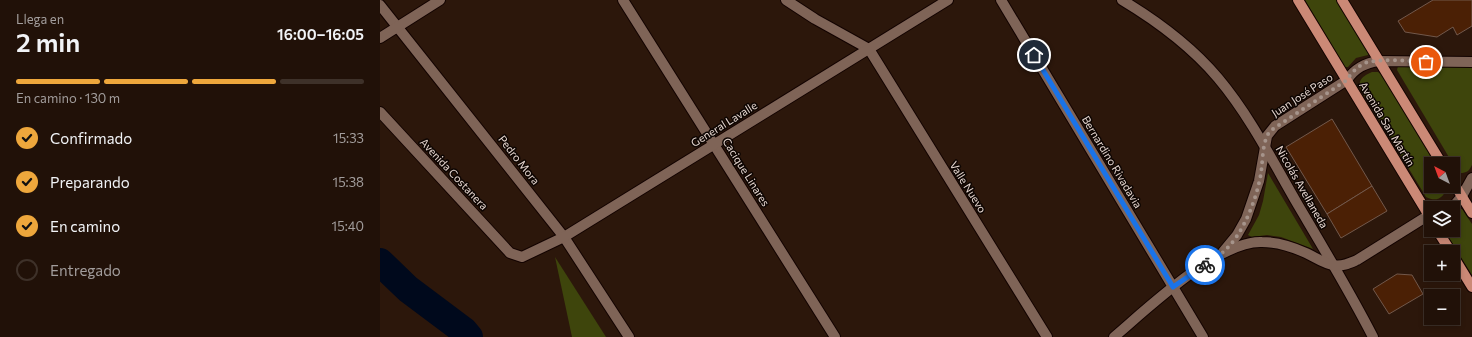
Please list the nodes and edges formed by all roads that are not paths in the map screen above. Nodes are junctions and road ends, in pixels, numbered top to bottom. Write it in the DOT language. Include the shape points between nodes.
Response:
graph roads {
  1 [pos="440,0"];
  2 [pos="623,0"];
  3 [pos="786,0"];
  4 [pos="948,0"];
  5 [pos="1001,0"];
  6 [pos="1122,0"];
  7 [pos="1298,0"];
  8 [pos="1342,0"];
  9 [pos="380,5"];
  10 [pos="397,26"];
  11 [pos="380,38"];
  12 [pos="869,49"];
  13 [pos="1379,61"];
  14 [pos="1472,62"];
  15 [pos="1347,80"];
  16 [pos="380,112"];
  17 [pos="714,145"];
  18 [pos="1264,147"];
  19 [pos="1438,157"];
  20 [pos="1472,178"];
  21 [pos="1460,193"];
  22 [pos="1462,196"];
  23 [pos="1458,201"];
  24 [pos="1424,207"];
  25 [pos="1472,213"];
  26 [pos="1424,221"];
  27 [pos="564,237"];
  28 [pos="1223,252"];
  29 [pos="510,253"];
  30 [pos="1333,265"];
  31 [pos="1460,267"];
  32 [pos="1173,287"];
  33 [pos="1472,287"];
  34 [pos="629,337"];
  35 [pos="835,337"];
  36 [pos="1047,337"];
  37 [pos="1114,337"];
  38 [pos="1202,337"];
  39 [pos="1373,337"];
  1 -- 10 [label="street"];
  2 -- 17 [label="street, Cacique Linares"];
  3 -- 12 [label="street"];
  4 -- 12 [label="street, General Lavalle"];
  5 -- 32 [label="street, Bernardino Rivadavia"];
  6 -- 18 [label="street, Nicolás Avellaneda" via="1151,18 1186,46 1218,78 1246,116"];
  7 -- 15 [label="main road, Avenida San Martín"];
  8 -- 13 [label="main road"];
  9 -- 10 [label="street, Pedro Mora"];
  10 -- 11 [label="street"];
  10 -- 27 [label="street, Pedro Mora"];
  12 -- 17 [label="street, General Lavalle"];
  12 -- 36 [label="street, Valle Nuevo"];
  13 -- 14 [label="street, Juan José Paso"];
  13 -- 15 [label="street, Juan José Paso" via="1361,66 1351,73"];
  13 -- 19 [label="main road"];
  15 -- 18 [label="street, Juan José Paso" via="1275,126 1266,136"];
  15 -- 24 [label="main road, Avenida San Martín"];
  16 -- 29 [label="street, Avenida Costanera"];
  17 -- 27 [label="street, General Lavalle"];
  17 -- 35 [label="street, Cacique Linares"];
  18 -- 28 [label="street, Juan José Paso" via="1254,199 1237,235"];
  18 -- 30 [label="street, Nicolás Avellaneda"];
  20 -- 22 [label="street"];
  21 -- 22 [label="main road"];
  22 -- 23 [label="street"];
  22 -- 25 [label="main road"];
  26 -- 30 [label="street" via="1357,260 1345,265"];
  27 -- 29 [label="street, General Lavalle" via="522,257"];
  27 -- 34 [label="street, Pedro Mora"];
  28 -- 30 [label="street, Juan José Paso" via="1245,244 1262,242 1284,245"];
  28 -- 32 [label="street, Juan José Paso"];
  30 -- 39 [label="street, Nicolás Avellaneda"];
  31 -- 33 [label="main road"];
  32 -- 37 [label="street, Juan José Paso"];
  32 -- 38 [label="street, Bernardino Rivadavia"];
}
